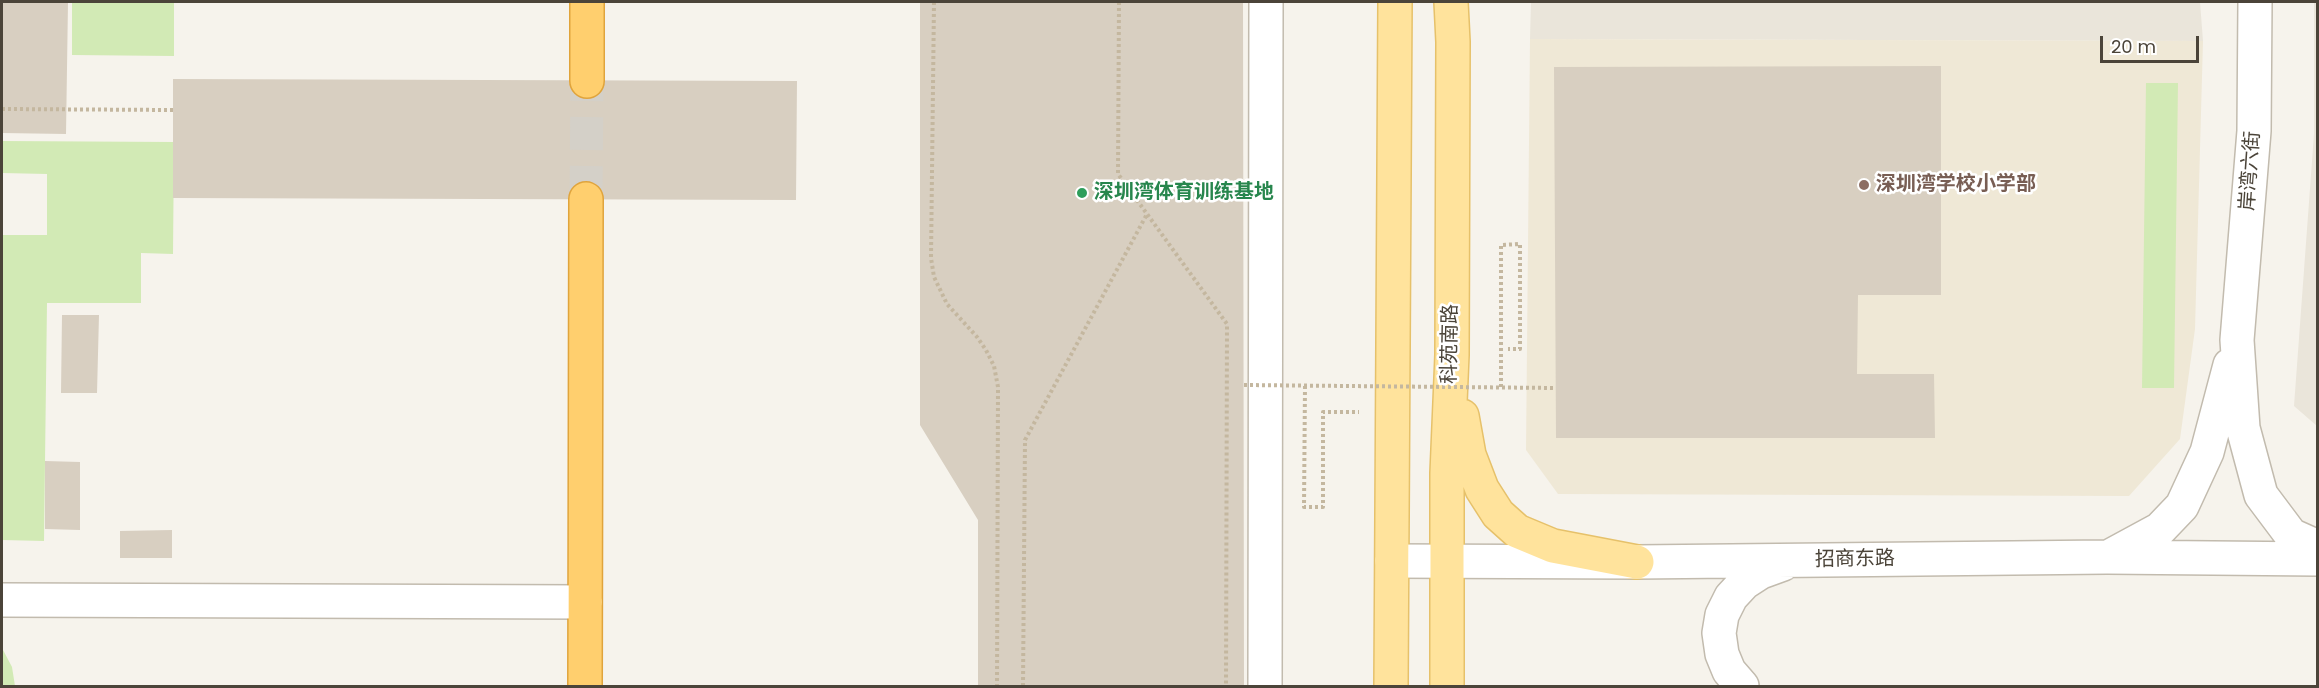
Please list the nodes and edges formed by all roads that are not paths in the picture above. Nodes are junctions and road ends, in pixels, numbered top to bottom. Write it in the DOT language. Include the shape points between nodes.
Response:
graph roads {
  1 [pos="587,2"];
  2 [pos="1266,2"];
  3 [pos="1395,2"];
  4 [pos="1451,2"];
  5 [pos="2255,2"];
  6 [pos="587,81"];
  7 [pos="586,199"];
  8 [pos="2237,340"];
  9 [pos="1452,355"];
  10 [pos="2318,547"];
  11 [pos="2107,557"];
  12 [pos="2318,559"];
  13 [pos="1392,561"];
  14 [pos="1447,561"];
  15 [pos="1790,561"];
  16 [pos="1637,562"];
  17 [pos="2,600"];
  18 [pos="585,602"];
  19 [pos="585,687"];
  20 [pos="1265,687"];
  21 [pos="1391,687"];
  22 [pos="1447,687"];
  23 [pos="1742,687"];
  1 -- 6 [label="highway"];
  2 -- 20 [label="street"];
  3 -- 13 [label="main road"];
  4 -- 9 [label="main road, 科苑南路"];
  5 -- 8 [label="street, 岸湾六街" via="2254,131"];
  7 -- 18 [label="highway"];
  8 -- 10 [label="street" via="2243,428 2261,495 2291,535"];
  8 -- 11 [label="street" via="2207,452 2182,506 2160,529"];
  9 -- 14 [label="main road, 科苑南路"];
  9 -- 16 [label="main road" via="1469,455 1482,489 1498,514 1517,531 1553,546"];
  11 -- 12 [label="street, 招商东路"];
  11 -- 15 [label="street, 招商东路"];
  13 -- 14 [label="street, 招商东路"];
  13 -- 21 [label="main road"];
  14 -- 16 [label="street, 招商东路"];
  14 -- 22 [label="main road, 科苑南路"];
  15 -- 16 [label="street, 招商东路"];
  15 -- 23 [label="street" via="1744,583 1722,615 1722,654"];
  17 -- 18 [label="street"];
  18 -- 19 [label="highway"];
}
